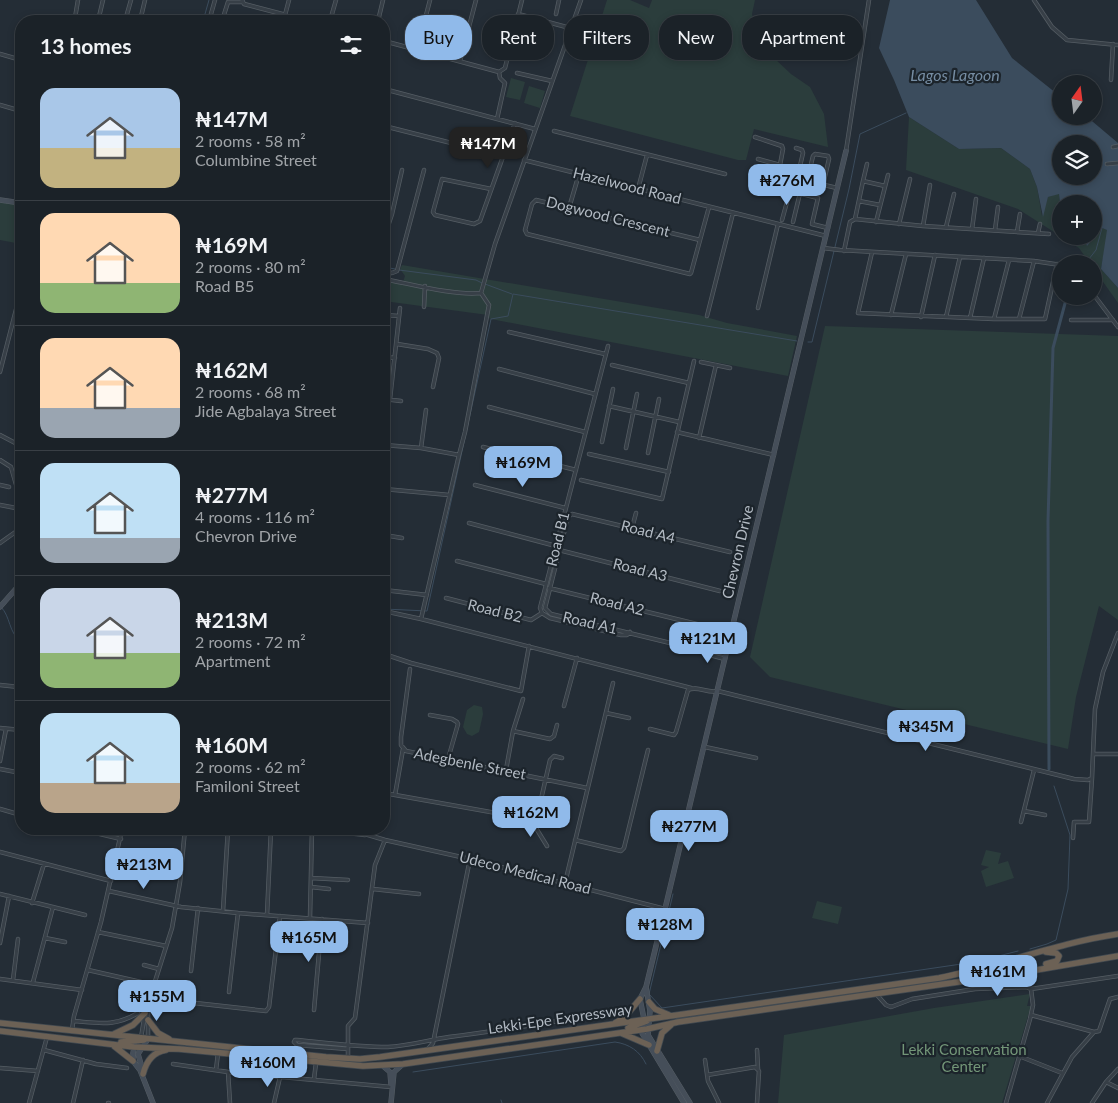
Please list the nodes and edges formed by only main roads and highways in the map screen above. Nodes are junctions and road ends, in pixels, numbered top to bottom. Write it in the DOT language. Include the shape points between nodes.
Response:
graph roads {
  1 [pos="846,151"];
  2 [pos="0,200"];
  3 [pos="15,202"];
  4 [pos="15,590"];
  5 [pos="1,606"];
  6 [pos="1118,934"];
  7 [pos="1036,954"];
  8 [pos="1118,956"];
  9 [pos="1031,970"];
  10 [pos="646,987"];
  11 [pos="640,999"];
  12 [pos="649,1002"];
  13 [pos="703,1012"];
  14 [pos="141,1013"];
  15 [pos="674,1016"];
  16 [pos="148,1020"];
  17 [pos="678,1022"];
  18 [pos="0,1023"];
  19 [pos="646,1024"];
  20 [pos="608,1026"];
  21 [pos="0,1031"];
  22 [pos="616,1032"];
  23 [pos="110,1035"];
  24 [pos="77,1039"];
  25 [pos="570,1039"];
  26 [pos="97,1041"];
  27 [pos="137,1042"];
  28 [pos="178,1042"];
  29 [pos="144,1043"];
  30 [pos="649,1045"];
  31 [pos="222,1046"];
  32 [pos="179,1049"];
  33 [pos="658,1051"];
  34 [pos="133,1061"];
  35 [pos="403,1064"];
  36 [pos="383,1066"];
  37 [pos="143,1074"];
  38 [pos="145,1085"];
  39 [pos="153,1103"];
  40 [pos="390,1103"];
  41 [pos="684,1103"];
  42 [pos="690,1103"];
  1 -- 10 [label="main road, Chevron Drive"];
  2 -- 3 [label="main road"];
  4 -- 5 [label="main road"];
  6 -- 7 [label="highway, Lekki-Epe Expressway"];
  7 -- 9 [label="highway" via="1054,952 1059,956 1057,961"];
  7 -- 13 [label="highway, Lekki-Epe Expressway" via="939,978"];
  8 -- 9 [label="highway, Lekki-Epe Expressway"];
  9 -- 17 [label="highway, Lekki-Epe Expressway"];
  10 -- 11 [label="main road, Chevron Drive"];
  10 -- 12 [label="main road, Chevron Drive"];
  11 -- 19 [label="main road"];
  11 -- 20 [label="highway" via="624,1018"];
  12 -- 15 [label="highway" via="661,1012"];
  12 -- 19 [label="main road, Chevron Drive"];
  13 -- 15 [label="highway, Lekki-Epe Expressway"];
  13 -- 19 [label="highway"];
  14 -- 23 [label="highway" via="127,1029"];
  15 -- 19 [label="highway, Lekki-Epe Expressway"];
  16 -- 28 [label="highway" via="164,1037"];
  17 -- 19 [label="highway, Lekki-Epe Expressway"];
  17 -- 33 [label="highway" via="662,1033"];
  18 -- 23 [label="highway, Lekki-Epe Expressway"];
  19 -- 20 [label="highway, Lekki-Epe Expressway"];
  19 -- 22 [label="highway, Lekki-Epe Expressway"];
  19 -- 25 [label="highway"];
  19 -- 30 [label="main road" via="642,1033"];
  19 -- 33 [label="main road" via="648,1035"];
  20 -- 31 [label="highway, Lekki-Epe Expressway" via="380,1057 348,1058"];
  21 -- 24 [label="highway, Lekki-Epe Expressway"];
  22 -- 25 [label="highway, Lekki-Epe Expressway"];
  22 -- 30 [label="highway"];
  23 -- 27 [label="highway, Lekki-Epe Expressway"];
  24 -- 26 [label="highway, Lekki-Epe Expressway"];
  24 -- 27 [label="highway"];
  25 -- 35 [label="highway, Lekki-Epe Expressway"];
  26 -- 27 [label="highway, Lekki-Epe Expressway"];
  26 -- 34 [label="highway" via="123,1051"];
  27 -- 29 [label="highway, Lekki-Epe Expressway"];
  27 -- 29 [label="highway"];
  27 -- 34 [label="main road"];
  28 -- 29 [label="highway, Lekki-Epe Expressway"];
  28 -- 31 [label="highway, Lekki-Epe Expressway"];
  29 -- 31 [label="highway"];
  29 -- 32 [label="highway, Lekki-Epe Expressway"];
  29 -- 37 [label="main road" via="138,1054"];
  30 -- 41 [label="main road"];
  32 -- 36 [label="highway, Lekki-Epe Expressway" via="316,1063"];
  32 -- 37 [label="highway" via="156,1053"];
  33 -- 42 [label="main road"];
  34 -- 38 [label="main road"];
  35 -- 36 [label="highway, Lekki-Epe Expressway"];
  35 -- 40 [label="main road" via="394,1074"];
  36 -- 40 [label="main road" via="390,1072"];
  37 -- 38 [label="main road"];
  38 -- 39 [label="main road"];
}
